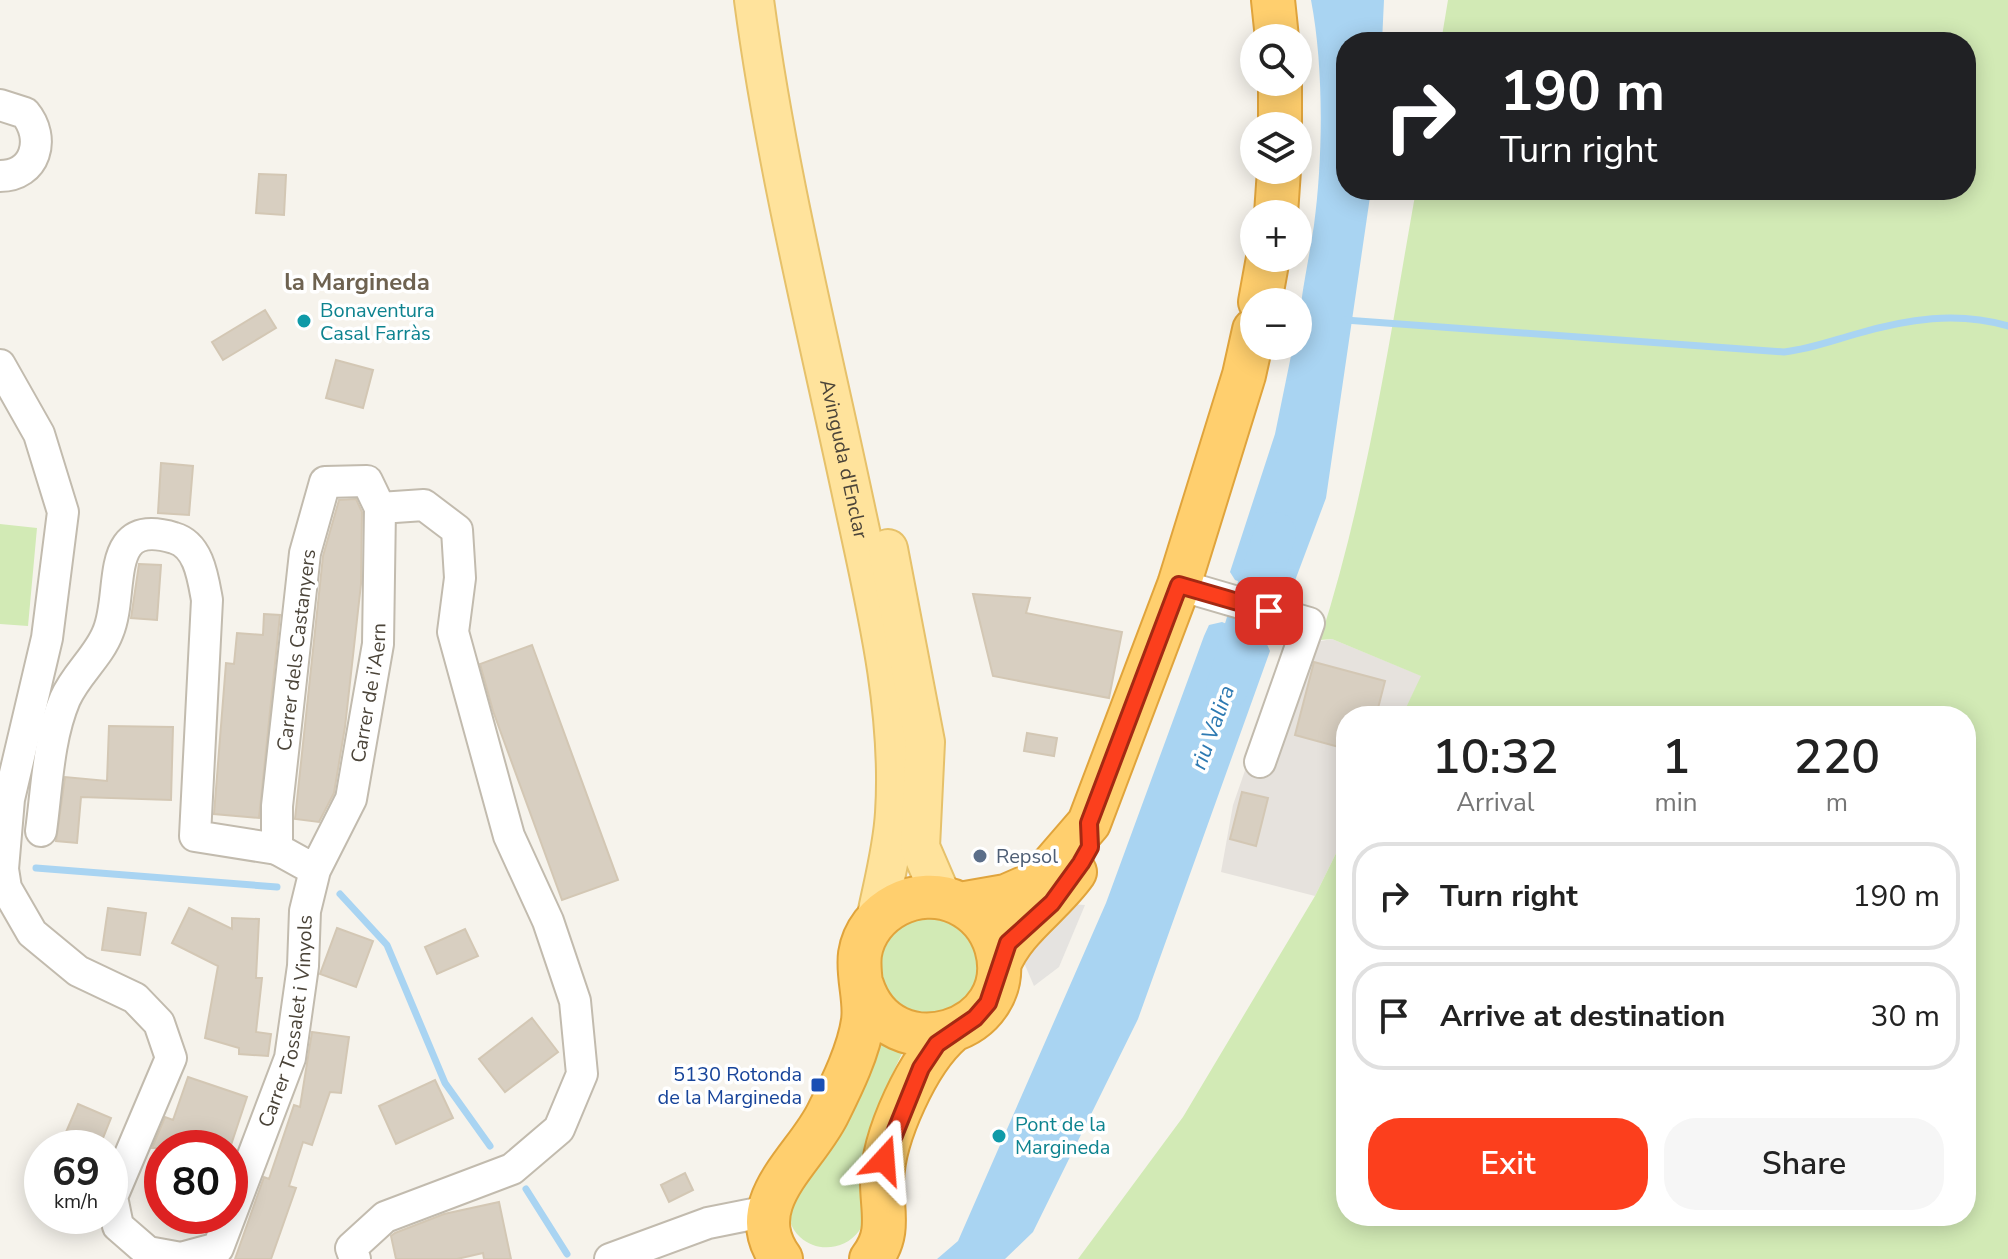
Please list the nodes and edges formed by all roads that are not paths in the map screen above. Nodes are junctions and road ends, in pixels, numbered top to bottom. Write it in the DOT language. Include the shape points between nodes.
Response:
graph roads {
  1 [pos="754,0"];
  2 [pos="779,0"];
  3 [pos="1273,0"];
  4 [pos="1276,24"];
  5 [pos="0,105"];
  6 [pos="0,176"];
  7 [pos="1247,360"];
  8 [pos="0,365"];
  9 [pos="380,508"];
  10 [pos="1196,591"];
  11 [pos="1260,762"];
  12 [pos="1089,823"];
  13 [pos="41,831"];
  14 [pos="277,849"];
  15 [pos="315,870"];
  16 [pos="951,901"];
  17 [pos="876,920"];
  18 [pos="999,965"];
  19 [pos="862,985"];
  20 [pos="952,1031"];
  21 [pos="768,1211"];
  22 [pos="355,1259"];
  23 [pos="610,1259"];
  24 [pos="781,1259"];
  25 [pos="871,1259"];
  1 -- 17 [label="main road, Avinguda d'Enclar" via="778,151 888,684 895,814"];
  2 -- 16 [label="main road, Avinguda d'Enclar" via="813,220 902,611 923,729 920,847"];
  3 -- 4 [label="highway"];
  5 -- 6 [label="street" via="25,113 37,144 28,165"];
  7 -- 10 [label="highway"];
  8 -- 15 [label="street, Carrer Tossalet i Vinyols" via="39,434 63,512 47,638 9,799 6,888 32,933 78,971 135,998 159,1023 171,1058 112,1197 118,1226 148,1252 181,1258 218,1248 290,1058 305,911"];
  9 -- 14 [label="street, Carrer dels Castanyers" via="367,481 325,482 305,553 277,806"];
  9 -- 15 [label="street, Carrer de i'Aern" via="378,644 351,799"];
  9 -- 22 [label="street" via="424,505 457,530 460,578 453,632 509,836 548,921 575,1001 582,1074 559,1129 512,1169 385,1217 351,1248"];
  10 -- 11 [label="street" via="1309,623"];
  10 -- 12 [label="highway"];
  12 -- 16 [label="highway" via="1038,882 1006,896"];
  12 -- 18 [label="highway" via="1090,847 1081,863 1052,903 1008,943"];
  13 -- 14 [label="street" via="54,731 66,697 108,634 118,564 126,546 151,533 179,539 193,554 207,600 195,836"];
  14 -- 15 [label="street"];
  16 -- 17 [label="highway" via="906,900"];
  16 -- 18 [label="highway" via="988,929"];
  17 -- 19 [label="highway" via="861,951"];
  18 -- 20 [label="highway" via="988,1003"];
  19 -- 20 [label="highway" via="879,1015 901,1030 926,1035"];
  19 -- 21 [label="highway" via="863,1021 831,1109 817,1137 774,1191"];
  20 -- 25 [label="highway" via="921,1068 892,1135 882,1183 885,1229"];
  21 -- 23 [label="street" via="708,1223"];
  21 -- 24 [label="highway" via="772,1248"];
}
